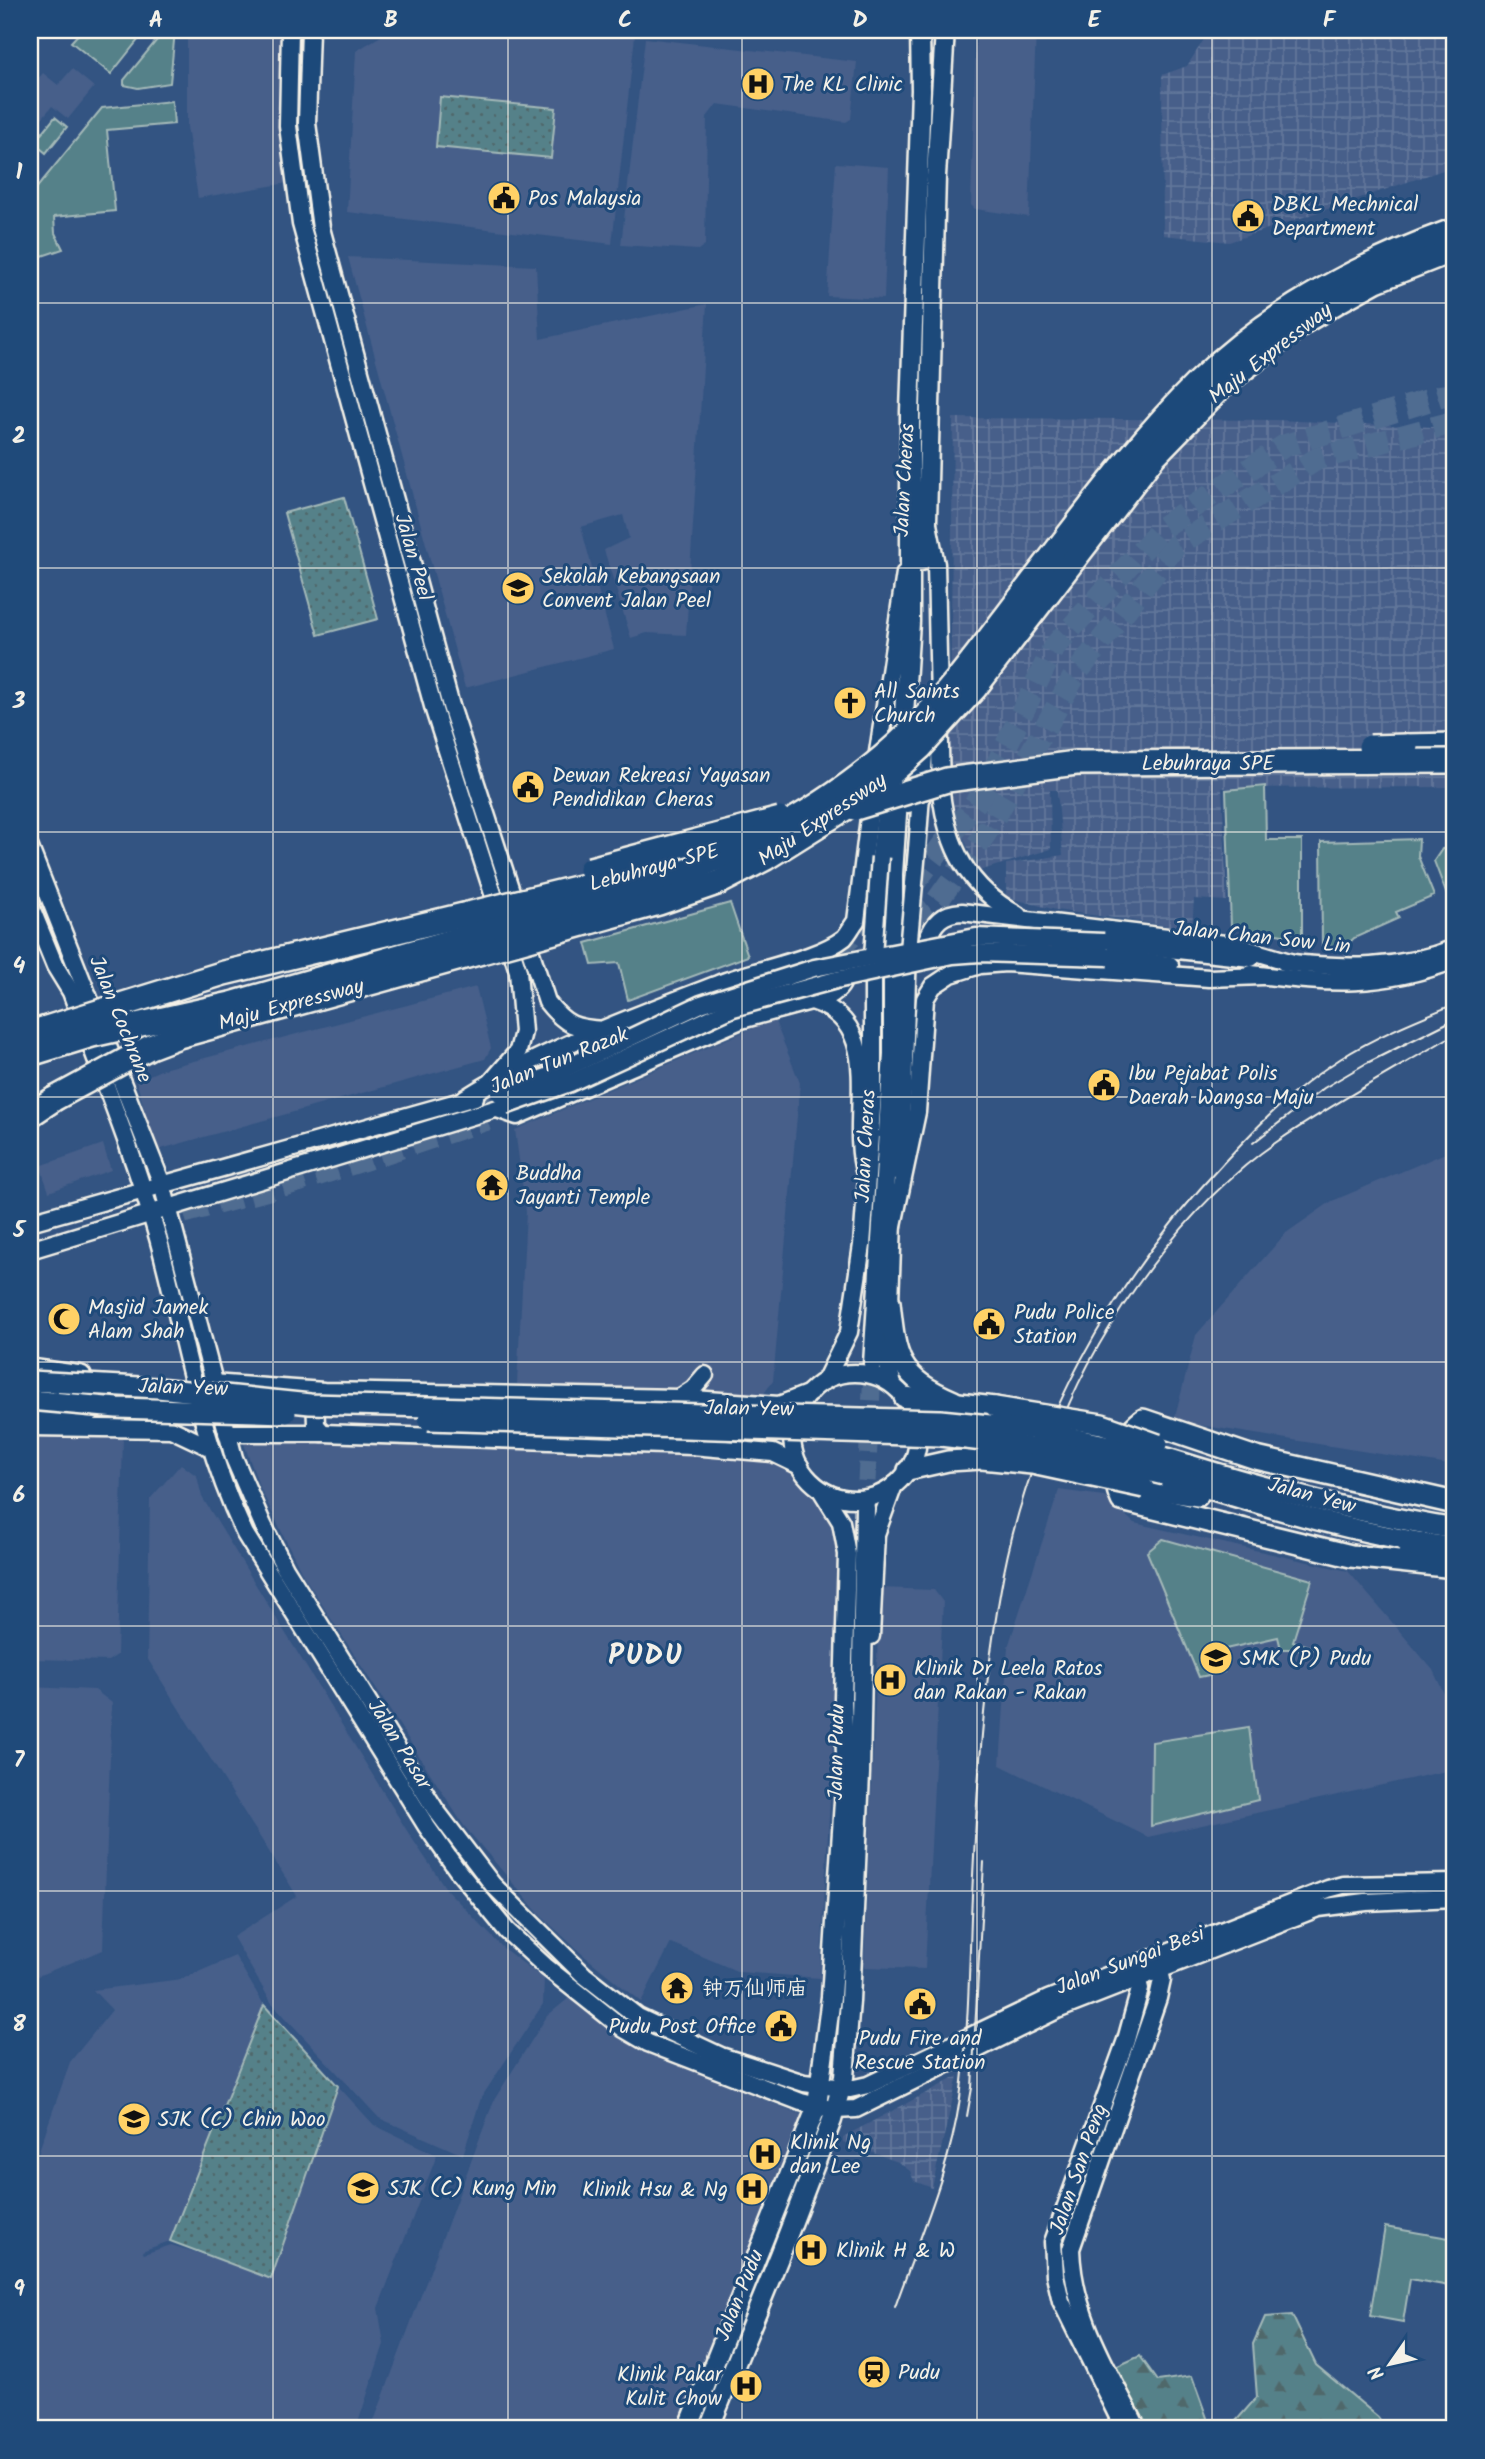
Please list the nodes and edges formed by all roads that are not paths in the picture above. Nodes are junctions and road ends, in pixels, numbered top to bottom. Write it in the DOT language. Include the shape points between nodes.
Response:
graph roads {
  1 [pos="290,30"];
  2 [pos="310,30"];
  3 [pos="920,30"];
  4 [pos="945,30"];
  5 [pos="945,57"];
  6 [pos="1455,230"];
  7 [pos="1455,249"];
  8 [pos="928,521"];
  9 [pos="912,535"];
  10 [pos="1455,746"];
  11 [pos="1455,761"];
  12 [pos="30,848"];
  13 [pos="502,857"];
  14 [pos="483,862"];
  15 [pos="30,905"];
  16 [pos="1030,921"];
  17 [pos="892,931"];
  18 [pos="1455,948"];
  19 [pos="1106,949"];
  20 [pos="798,958"];
  21 [pos="908,958"];
  22 [pos="1455,960"];
  23 [pos="1293,963"];
  24 [pos="873,964"];
  25 [pos="980,965"];
  26 [pos="1262,975"];
  27 [pos="811,1000"];
  28 [pos="30,1021"];
  29 [pos="604,1030"];
  30 [pos="30,1033"];
  31 [pos="92,1035"];
  32 [pos="30,1041"];
  33 [pos="30,1054"];
  34 [pos="498,1097"];
  35 [pos="54,1099"];
  36 [pos="30,1109"];
  37 [pos="30,1115"];
  38 [pos="162,1184"];
  39 [pos="869,1187"];
  40 [pos="143,1190"];
  41 [pos="168,1208"];
  42 [pos="150,1213"];
  43 [pos="30,1222"];
  44 [pos="892,1230"];
  45 [pos="30,1250"];
  46 [pos="890,1302"];
  47 [pos="873,1364"];
  48 [pos="30,1369"];
  49 [pos="705,1375"];
  50 [pos="30,1381"];
  51 [pos="825,1381"];
  52 [pos="212,1383"];
  53 [pos="158,1388"];
  54 [pos="321,1391"];
  55 [pos="899,1391"];
  56 [pos="438,1393"];
  57 [pos="810,1393"];
  58 [pos="679,1398"];
  59 [pos="30,1401"];
  60 [pos="954,1401"];
  61 [pos="117,1408"];
  62 [pos="30,1415"];
  63 [pos="30,1427"];
  64 [pos="227,1433"];
  65 [pos="323,1433"];
  66 [pos="437,1438"];
  67 [pos="209,1447"];
  68 [pos="1163,1459"];
  69 [pos="800,1466"];
  70 [pos="901,1478"];
  71 [pos="818,1486"];
  72 [pos="1455,1503"];
  73 [pos="865,1508"];
  74 [pos="1312,1520"];
  75 [pos="1455,1529"];
  76 [pos="1405,1541"];
  77 [pos="1454,1561"];
  78 [pos="853,1772"];
  79 [pos="1455,1883"];
  80 [pos="1455,1898"];
  81 [pos="1252,1926"];
  82 [pos="1158,1963"];
  83 [pos="1136,1971"];
  84 [pos="831,1997"];
  85 [pos="850,2001"];
  86 [pos="821,2087"];
  87 [pos="841,2089"];
  88 [pos="826,2108"];
  89 [pos="688,2429"];
  90 [pos="709,2429"];
  91 [pos="1124,2429"];
  92 [pos="1138,2429"];
  1 -- 14 [label="street, Jalan Peel" via="288,126 300,224 434,710"];
  2 -- 13 [label="street, Jalan Peel" via="307,123 321,228 451,706"];
  3 -- 5 [label="main road" via="939,39"];
  3 -- 9 [label="main road, Jalan Cheras" via="910,386"];
  4 -- 5 [label="main road, Jalan Cheras"];
  5 -- 8 [label="main road, Jalan Cheras" via="936,176"];
  6 -- 31 [label="highway, Maju Expressway, bridge" via="1328,285 1199,381 1152,431 911,731 850,783 773,833 720,860 655,883 230,1004"];
  7 -- 35 [label="highway, Maju Expressway, bridge" via="1376,280 1338,301 1303,322 1224,384 1154,456 975,688 920,748 849,806 766,858 720,882 659,903 179,1036"];
  8 -- 16 [label="street" via="936,564 944,824 955,853 974,880 996,903"];
  8 -- 17 [label="main road, Jalan Cheras" via="921,559 911,775"];
  8 -- 21 [label="street, bridge" via="928,694"];
  9 -- 17 [label="main road, Jalan Cheras"];
  9 -- 20 [label="street" via="897,614 856,921 844,938"];
  9 -- 24 [label="street, bridge"];
  10 -- 28 [label="highway, Lebuhraya SPE, bridge" via="1071,755 947,772 643,857 219,960"];
  11 -- 30 [label="highway, Lebuhraya SPE, bridge" via="1076,764 947,780 648,871 224,973"];
  12 -- 38 [label="street, Jalan Cochrane"];
  13 -- 14 [label="street"];
  13 -- 29 [label="street, Jalan Peel" via="547,1002 558,1017 575,1028"];
  14 -- 34 [label="street, Jalan Peel" via="518,971 523,1032"];
  15 -- 40 [label="street, Jalan Cochrane" via="71,992"];
  16 -- 23 [label="street" via="1233,945"];
  16 -- 25 [label="street" via="962,912 940,918 927,940 935,956"];
  17 -- 47 [label="main road, Jalan Cheras" via="893,1054"];
  18 -- 23 [label="street, Jalan Chan Sow Lin" via="1408,963 1363,969"];
  19 -- 21 [label="street, Jalan Tun Razak, bridge" via="999,936 954,939"];
  19 -- 23 [label="street, Jalan Chan Sow Lin"];
  19 -- 26 [label="street, Jalan Chan Sow Lin"];
  20 -- 27 [label="street" via="831,956 843,969 844,981 838,990"];
  20 -- 29 [label="street" via="722,982"];
  21 -- 24 [label="street, Jalan Tun Razak, bridge"];
  21 -- 44 [label="street"];
  22 -- 26 [label="street, Jalan Chan Sow Lin" via="1414,975 1368,983"];
  24 -- 34 [label="street, Jalan Tun Razak, bridge" via="733,1008 570,1083"];
  24 -- 39 [label="street"];
  25 -- 26 [label="street" via="1044,964 1209,978"];
  25 -- 44 [label="street" via="941,979 925,999 917,1112"];
  27 -- 34 [label="street" via="741,1020 517,1116"];
  27 -- 39 [label="street" via="832,1007 852,1027 861,1080 859,1155"];
  29 -- 34 [label="street"];
  31 -- 32 [label="highway, bridge"];
  31 -- 33 [label="highway, bridge"];
  34 -- 38 [label="street, Jalan Tun Razak" via="465,1098"];
  34 -- 41 [label="street, Jalan Tun Razak"];
  35 -- 36 [label="highway"];
  35 -- 37 [label="highway"];
  38 -- 40 [label="street, Jalan Tun Razak"];
  38 -- 41 [label="street, Jalan Cochrane"];
  39 -- 51 [label="street" via="849,1332"];
  40 -- 42 [label="street, Jalan Cochrane"];
  40 -- 43 [label="street, Jalan Tun Razak"];
  41 -- 42 [label="street, Jalan Tun Razak"];
  41 -- 52 [label="street, Jalan Pasar"];
  42 -- 45 [label="street, Jalan Tun Razak"];
  42 -- 67 [label="street, Jalan Pasar"];
  44 -- 46 [label="street"];
  46 -- 55 [label="street" via="885,1362"];
  46 -- 60 [label="main road" via="894,1344 903,1367 926,1389"];
  48 -- 53 [label="main road, bridge"];
  49 -- 58 [label="street"];
  50 -- 53 [label="main road, Jalan Yew, bridge"];
  51 -- 55 [label="street" via="850,1371 863,1372"];
  51 -- 57 [label="street"];
  52 -- 54 [label="street, Jalan Yew"];
  52 -- 64 [label="street, Jalan Pasar"];
  53 -- 68 [label="main road, Jalan Yew, bridge" via="310,1404 940,1420 1030,1429"];
  54 -- 56 [label="street, Jalan Yew"];
  54 -- 65 [label="street" via="314,1395 314,1410 316,1426"];
  55 -- 60 [label="main road"];
  55 -- 70 [label="street" via="914,1414 918,1433 916,1453"];
  56 -- 58 [label="street, Jalan Yew"];
  56 -- 66 [label="street" via="431,1401 429,1425"];
  57 -- 58 [label="street, Jalan Yew" via="779,1405"];
  57 -- 69 [label="street" via="800,1406 793,1432"];
  59 -- 61 [label="main road, Jalan Yew, bridge"];
  60 -- 68 [label="main road, bridge" via="1102,1424"];
  61 -- 62 [label="main road, bridge"];
  61 -- 68 [label="main road, Jalan Yew, bridge" via="940,1436 1094,1457"];
  63 -- 67 [label="street" via="171,1429"];
  64 -- 65 [label="street, Jalan Yew"];
  64 -- 86 [label="street, Jalan Pasar" via="246,1491 285,1568 427,1798 510,1904 584,1975 639,2017 721,2056"];
  65 -- 66 [label="street, Jalan Yew"];
  66 -- 69 [label="street, Jalan Yew" via="773,1453"];
  67 -- 88 [label="street, Jalan Pasar" via="245,1534 427,1826 507,1931 624,2029 648,2043"];
  68 -- 74 [label="main road, Jalan Yew"];
  68 -- 75 [label="main road, Jalan Yew" via="1267,1489"];
  69 -- 71 [label="street"];
  70 -- 71 [label="street" via="883,1493 859,1499 842,1498"];
  70 -- 74 [label="main road, bridge" via="948,1461 1032,1464"];
  70 -- 78 [label="street" via="876,1534 867,1741"];
  71 -- 78 [label="street" via="833,1505 845,1537 843,1698"];
  72 -- 77 [label="highway" via="1256,1458 1143,1420 1130,1429 1116,1460 1122,1500 1351,1556"];
  73 -- 78 [label="main road, Jalan Pudu"];
  74 -- 76 [label="main road, Jalan Yew"];
  76 -- 77 [label="highway"];
  78 -- 84 [label="main road, Jalan Pudu"];
  78 -- 85 [label="main road, Jalan Pudu"];
  79 -- 81 [label="street, Jalan Sungai Besi" via="1343,1885 1299,1899"];
  80 -- 81 [label="street, Jalan Sungai Besi" via="1339,1904"];
  81 -- 82 [label="street, Jalan Sungai Besi"];
  82 -- 83 [label="street, Jalan Sungai Besi"];
  82 -- 92 [label="street, Jalan San Peng" via="1161,1980 1154,2011 1071,2249 1072,2281 1086,2327"];
  83 -- 87 [label="street, Jalan Sungai Besi" via="1048,2000 868,2085"];
  83 -- 88 [label="street, Jalan Sungai Besi" via="863,2106"];
  83 -- 91 [label="street, Jalan San Peng" via="1138,1999 1126,2040 1054,2242 1060,2301"];
  84 -- 85 [label="main road"];
  84 -- 86 [label="main road, Jalan Pudu"];
  85 -- 87 [label="main road, Jalan Pudu"];
  86 -- 87 [label="street, Jalan Pasar"];
  86 -- 88 [label="main road, Jalan Pudu"];
  87 -- 88 [label="main road, Jalan Pudu"];
  88 -- 89 [label="main road, Jalan Pudu"];
  88 -- 90 [label="main road, Jalan Pudu" via="780,2255"];
}
